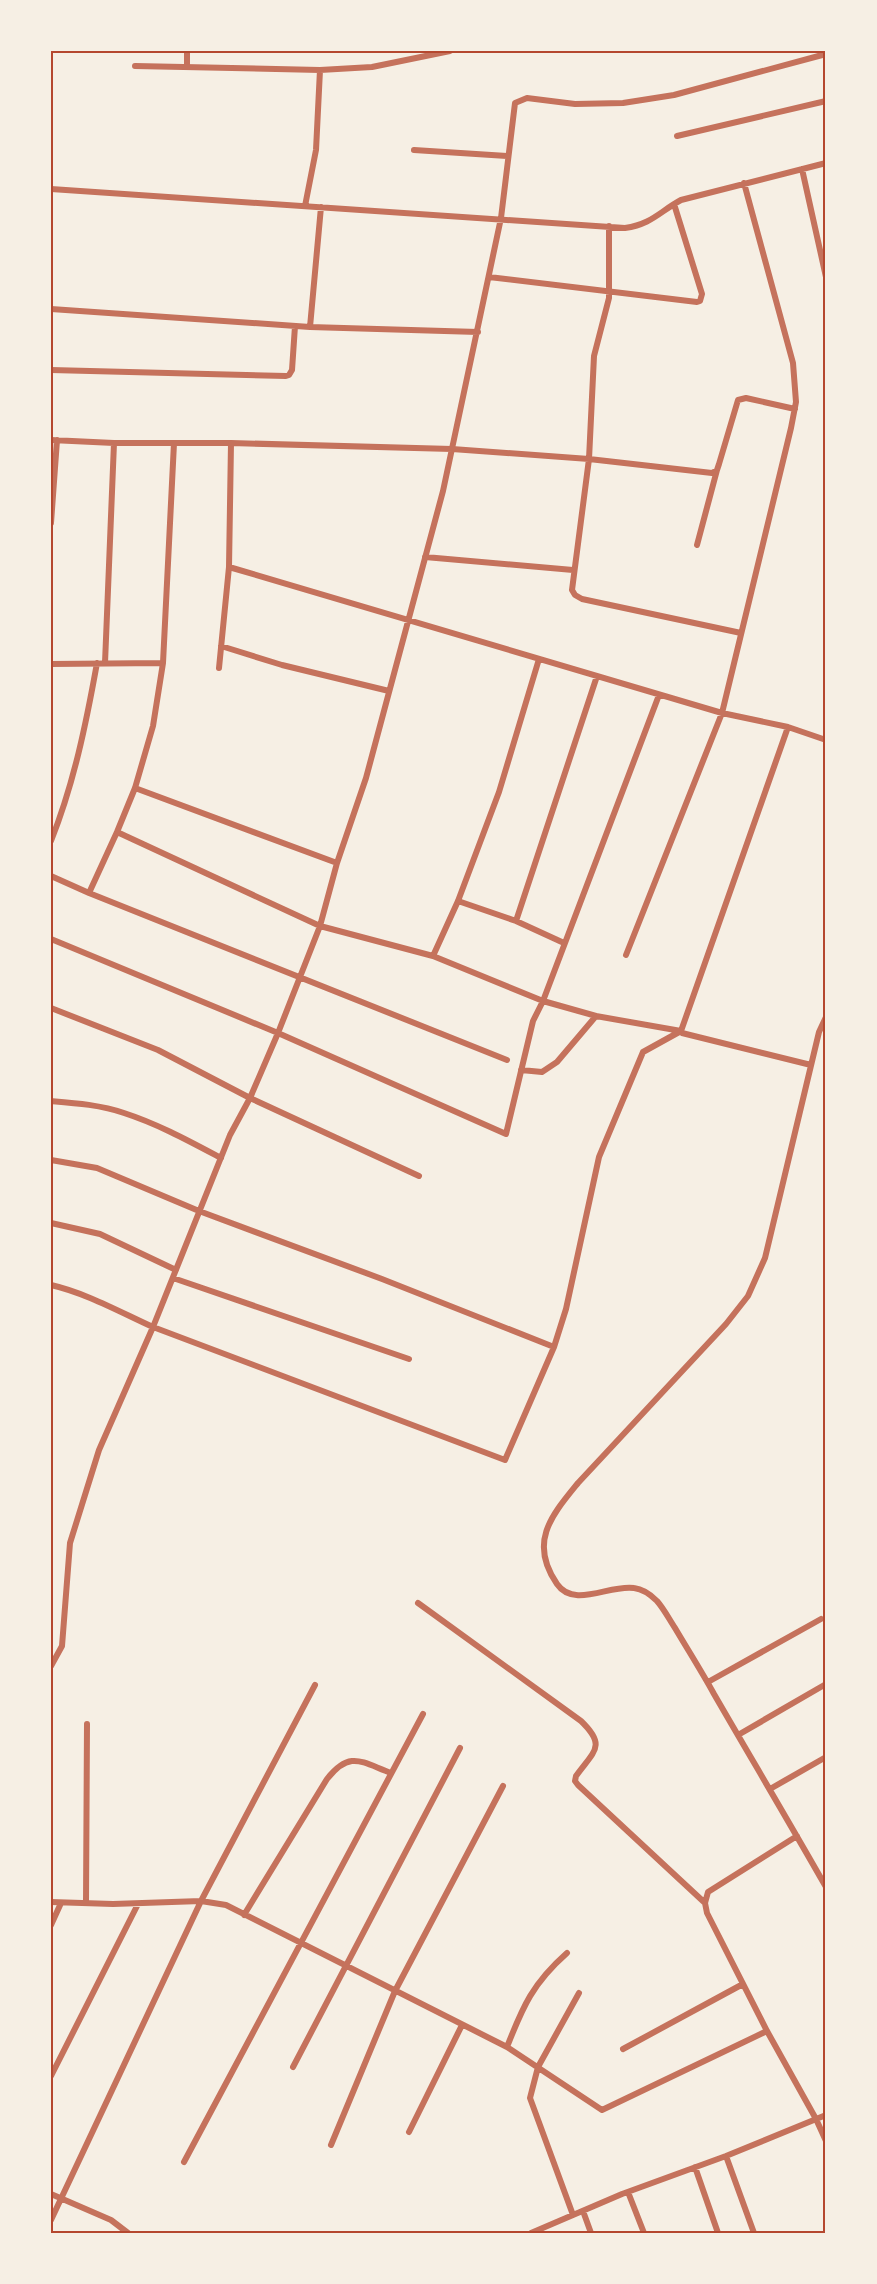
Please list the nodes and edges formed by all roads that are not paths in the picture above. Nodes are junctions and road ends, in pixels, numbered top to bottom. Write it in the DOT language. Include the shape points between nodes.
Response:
graph roads {
  1 [pos="187,51"];
  2 [pos="450,51"];
  3 [pos="826,54"];
  4 [pos="135,66"];
  5 [pos="187,67"];
  6 [pos="320,70"];
  7 [pos="826,101"];
  8 [pos="676,136"];
  9 [pos="414,150"];
  10 [pos="507,156"];
  11 [pos="826,163"];
  12 [pos="801,169"];
  13 [pos="744,183"];
  14 [pos="51,189"];
  15 [pos="674,204"];
  16 [pos="305,206"];
  17 [pos="321,207"];
  18 [pos="501,218"];
  19 [pos="609,226"];
  20 [pos="489,277"];
  21 [pos="826,277"];
  22 [pos="609,291"];
  23 [pos="51,309"];
  24 [pos="295,326"];
  25 [pos="310,327"];
  26 [pos="478,332"];
  27 [pos="51,370"];
  28 [pos="795,409"];
  29 [pos="54,440"];
  30 [pos="114,443"];
  31 [pos="174,443"];
  32 [pos="231,443"];
  33 [pos="452,449"];
  34 [pos="589,459"];
  35 [pos="717,470"];
  36 [pos="51,523"];
  37 [pos="697,545"];
  38 [pos="425,557"];
  39 [pos="229,567"];
  40 [pos="573,570"];
  41 [pos="408,621"];
  42 [pos="741,633"];
  43 [pos="221,646"];
  44 [pos="538,659"];
  45 [pos="97,663"];
  46 [pos="105,663"];
  47 [pos="163,663"];
  48 [pos="51,664"];
  49 [pos="219,668"];
  50 [pos="597,676"];
  51 [pos="389,691"];
  52 [pos="659,694"];
  53 [pos="722,713"];
  54 [pos="788,727"];
  55 [pos="826,740"];
  56 [pos="135,788"];
  57 [pos="117,832"];
  58 [pos="51,841"];
  59 [pos="337,863"];
  60 [pos="51,876"];
  61 [pos="88,893"];
  62 [pos="458,901"];
  63 [pos="516,921"];
  64 [pos="320,926"];
  65 [pos="51,939"];
  66 [pos="564,943"];
  67 [pos="626,955"];
  68 [pos="433,956"];
  69 [pos="300,977"];
  70 [pos="543,1001"];
  71 [pos="51,1008"];
  72 [pos="596,1016"];
  73 [pos="826,1017"];
  74 [pos="681,1031"];
  75 [pos="278,1033"];
  76 [pos="507,1060"];
  77 [pos="811,1065"];
  78 [pos="521,1070"];
  79 [pos="250,1098"];
  80 [pos="51,1101"];
  81 [pos="221,1158"];
  82 [pos="51,1160"];
  83 [pos="419,1176"];
  84 [pos="199,1211"];
  85 [pos="51,1223"];
  86 [pos="176,1270"];
  87 [pos="173,1278"];
  88 [pos="51,1285"];
  89 [pos="153,1327"];
  90 [pos="554,1347"];
  91 [pos="409,1359"];
  92 [pos="418,1603"];
  93 [pos="821,1619"];
  94 [pos="51,1666"];
  95 [pos="708,1682"];
  96 [pos="826,1684"];
  97 [pos="315,1685"];
  98 [pos="423,1714"];
  99 [pos="87,1724"];
  100 [pos="738,1735"];
  101 [pos="460,1749"];
  102 [pos="826,1757"];
  103 [pos="391,1773"];
  104 [pos="503,1786"];
  105 [pos="770,1789"];
  106 [pos="797,1836"];
  107 [pos="826,1887"];
  108 [pos="201,1901"];
  109 [pos="51,1902"];
  110 [pos="61,1903"];
  111 [pos="86,1903"];
  112 [pos="705,1903"];
  113 [pos="138,1904"];
  114 [pos="244,1915"];
  115 [pos="51,1925"];
  116 [pos="299,1943"];
  117 [pos="567,1953"];
  118 [pos="345,1967"];
  119 [pos="744,1984"];
  120 [pos="395,1991"];
  121 [pos="579,1993"];
  122 [pos="462,2025"];
  123 [pos="768,2031"];
  124 [pos="507,2047"];
  125 [pos="623,2049"];
  126 [pos="293,2067"];
  127 [pos="538,2067"];
  128 [pos="51,2076"];
  129 [pos="826,2115"];
  130 [pos="816,2119"];
  131 [pos="409,2132"];
  132 [pos="826,2141"];
  133 [pos="331,2145"];
  134 [pos="726,2156"];
  135 [pos="183,2162"];
  136 [pos="696,2167"];
  137 [pos="628,2192"];
  138 [pos="51,2194"];
  139 [pos="61,2199"];
  140 [pos="583,2211"];
  141 [pos="573,2215"];
  142 [pos="51,2220"];
  143 [pos="128,2233"];
  144 [pos="531,2233"];
  145 [pos="591,2233"];
  146 [pos="644,2233"];
  147 [pos="718,2233"];
  148 [pos="754,2233"];
  1 -- 5 [label="street"];
  2 -- 6 [label="street" via="372,67"];
  3 -- 10 [label="street" via="674,95 613,103 520,99 515,103"];
  4 -- 5 [label="street"];
  5 -- 6 [label="street"];
  6 -- 16 [label="street" via="316,150"];
  7 -- 8 [label="street"];
  9 -- 10 [label="street"];
  10 -- 18 [label="street"];
  11 -- 12 [label="street"];
  12 -- 13 [label="street"];
  12 -- 21 [label="street"];
  13 -- 15 [label="street"];
  13 -- 28 [label="street" via="793,363"];
  14 -- 16 [label="street"];
  15 -- 19 [label="street" via="640,225"];
  15 -- 22 [label="street" via="702,298 697,302"];
  16 -- 17 [label="street"];
  17 -- 18 [label="street"];
  17 -- 25 [label="street"];
  18 -- 19 [label="street"];
  18 -- 20 [label="street"];
  19 -- 22 [label="street"];
  20 -- 22 [label="street"];
  20 -- 26 [label="street"];
  22 -- 34 [label="street" via="594,356"];
  23 -- 24 [label="street"];
  24 -- 25 [label="street"];
  24 -- 27 [label="street" via="292,370 286,376"];
  25 -- 26 [label="street"];
  26 -- 33 [label="street"];
  28 -- 35 [label="street" via="746,398 738,400"];
  28 -- 42 [label="street"];
  29 -- 30 [label="street"];
  29 -- 36 [label="street"];
  30 -- 31 [label="street"];
  30 -- 46 [label="street"];
  31 -- 32 [label="street"];
  31 -- 47 [label="street"];
  32 -- 33 [label="street"];
  32 -- 39 [label="street"];
  33 -- 34 [label="street"];
  33 -- 38 [label="street"];
  34 -- 35 [label="street" via="707,473"];
  34 -- 40 [label="street"];
  35 -- 37 [label="street"];
  38 -- 40 [label="street"];
  38 -- 41 [label="street"];
  39 -- 41 [label="street"];
  39 -- 43 [label="street"];
  40 -- 42 [label="street" via="572,590 582,599"];
  41 -- 44 [label="street"];
  41 -- 51 [label="street"];
  42 -- 53 [label="street"];
  43 -- 49 [label="street"];
  43 -- 51 [label="street"];
  44 -- 50 [label="street"];
  44 -- 62 [label="street" via="499,792"];
  45 -- 46 [label="street"];
  45 -- 48 [label="street"];
  45 -- 58 [label="street" via="73,776"];
  46 -- 47 [label="street"];
  47 -- 56 [label="street" via="153,726"];
  50 -- 52 [label="street"];
  50 -- 63 [label="street"];
  51 -- 59 [label="street" via="366,778"];
  52 -- 53 [label="street"];
  52 -- 66 [label="street"];
  53 -- 54 [label="street"];
  53 -- 67 [label="street"];
  54 -- 55 [label="street"];
  54 -- 74 [label="street"];
  56 -- 57 [label="street"];
  56 -- 59 [label="street"];
  57 -- 61 [label="street"];
  57 -- 64 [label="street"];
  59 -- 64 [label="street"];
  60 -- 61 [label="street"];
  61 -- 69 [label="street"];
  62 -- 63 [label="street"];
  62 -- 68 [label="street"];
  63 -- 66 [label="street"];
  64 -- 68 [label="street"];
  64 -- 69 [label="street"];
  65 -- 75 [label="street"];
  66 -- 70 [label="street"];
  68 -- 70 [label="street"];
  69 -- 75 [label="street"];
  69 -- 76 [label="street"];
  70 -- 72 [label="street"];
  70 -- 78 [label="street" via="533,1021"];
  71 -- 79 [label="street" via="158,1050"];
  72 -- 74 [label="street"];
  72 -- 78 [label="street" via="557,1062 542,1072"];
  73 -- 77 [label="street"];
  74 -- 77 [label="street"];
  74 -- 90 [label="street" via="644,1052 599,1157 566,1310"];
  75 -- 78 [label="street" via="506,1134"];
  75 -- 79 [label="street"];
  77 -- 95 [label="street" via="765,1258 748,1296 578,1484 546,1528 545,1560 556,1584 577,1595 634,1588 647,1592 659,1603"];
  79 -- 81 [label="street"];
  79 -- 83 [label="street"];
  80 -- 81 [label="street" via="123,1112"];
  81 -- 84 [label="street"];
  82 -- 84 [label="street" via="97,1168"];
  84 -- 86 [label="street"];
  84 -- 90 [label="street"];
  85 -- 86 [label="street" via="100,1234"];
  86 -- 87 [label="street"];
  87 -- 89 [label="street"];
  87 -- 91 [label="street"];
  88 -- 89 [label="street"];
  89 -- 90 [label="street" via="505,1460"];
  89 -- 94 [label="street" via="99,1450 70,1543 62,1646"];
  92 -- 112 [label="street" via="591,1731 597,1739 596,1748 575,1781"];
  93 -- 95 [label="street"];
  95 -- 100 [label="street"];
  96 -- 100 [label="street"];
  97 -- 108 [label="street"];
  98 -- 103 [label="street"];
  99 -- 111 [label="street"];
  100 -- 105 [label="street"];
  101 -- 118 [label="street"];
  102 -- 105 [label="street"];
  103 -- 114 [label="street" via="356,1760 338,1766"];
  103 -- 116 [label="street"];
  104 -- 120 [label="street"];
  105 -- 106 [label="street"];
  106 -- 107 [label="street"];
  106 -- 112 [label="street" via="708,1892"];
  108 -- 113 [label="street"];
  108 -- 114 [label="street" via="219,1903"];
  108 -- 139 [label="street"];
  109 -- 110 [label="street"];
  110 -- 111 [label="street"];
  110 -- 115 [label="street"];
  111 -- 113 [label="street"];
  112 -- 119 [label="street"];
  113 -- 128 [label="street"];
  114 -- 116 [label="street"];
  116 -- 118 [label="street"];
  116 -- 135 [label="street"];
  117 -- 124 [label="street" via="537,1983"];
  118 -- 120 [label="street"];
  118 -- 126 [label="street"];
  119 -- 123 [label="street"];
  119 -- 125 [label="street"];
  120 -- 122 [label="street"];
  120 -- 133 [label="street"];
  121 -- 127 [label="street"];
  122 -- 124 [label="street"];
  122 -- 131 [label="street"];
  123 -- 127 [label="street" via="606,2110 596,2109"];
  123 -- 130 [label="street"];
  124 -- 127 [label="street"];
  127 -- 141 [label="street" via="530,2098"];
  129 -- 130 [label="street"];
  130 -- 132 [label="street"];
  130 -- 134 [label="street"];
  134 -- 136 [label="street"];
  134 -- 148 [label="street"];
  136 -- 137 [label="street"];
  136 -- 147 [label="street"];
  137 -- 140 [label="street"];
  137 -- 146 [label="street"];
  138 -- 139 [label="street"];
  139 -- 142 [label="street"];
  139 -- 143 [label="street" via="111,2220"];
  140 -- 141 [label="street"];
  140 -- 145 [label="street"];
  141 -- 144 [label="street"];
}
